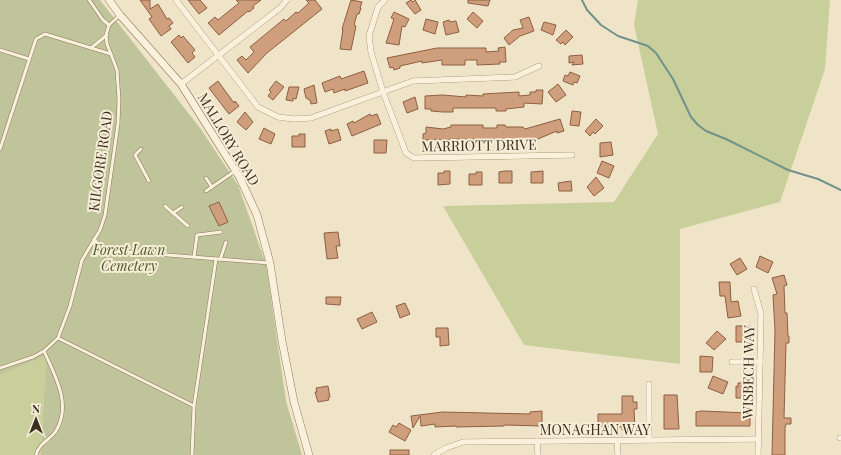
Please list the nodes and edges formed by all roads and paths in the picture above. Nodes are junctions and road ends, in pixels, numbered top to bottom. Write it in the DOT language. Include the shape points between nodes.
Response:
graph roads {
  1 [pos="89,0"];
  2 [pos="110,0"];
  3 [pos="176,0"];
  4 [pos="287,0"];
  5 [pos="385,0"];
  6 [pos="120,15"];
  7 [pos="110,25"];
  8 [pos="107,36"];
  9 [pos="91,48"];
  10 [pos="0,50"];
  11 [pos="111,54"];
  12 [pos="218,56"];
  13 [pos="29,59"];
  14 [pos="539,66"];
  15 [pos="181,84"];
  16 [pos="382,92"];
  17 [pos="0,149"];
  18 [pos="141,149"];
  19 [pos="572,155"];
  20 [pos="235,171"];
  21 [pos="206,178"];
  22 [pos="149,181"];
  23 [pos="212,187"];
  24 [pos="206,191"];
  25 [pos="165,206"];
  26 [pos="182,207"];
  27 [pos="173,213"];
  28 [pos="188,226"];
  29 [pos="221,232"];
  30 [pos="94,239"];
  31 [pos="226,242"];
  32 [pos="194,257"];
  33 [pos="218,259"];
  34 [pos="270,263"];
  35 [pos="754,289"];
  36 [pos="58,338"];
  37 [pos="44,351"];
  38 [pos="732,362"];
  39 [pos="760,362"];
  40 [pos="0,368"];
  41 [pos="649,384"];
  42 [pos="194,406"];
  43 [pos="759,439"];
  44 [pos="649,440"];
  45 [pos="537,441"];
  46 [pos="617,441"];
  47 [pos="36,455"];
  48 [pos="192,455"];
  49 [pos="309,455"];
  50 [pos="434,455"];
  51 [pos="538,455"];
  52 [pos="618,455"];
  53 [pos="758,455"];
  1 -- 7 [label="lane" via="103,20"];
  2 -- 6 [label="street, MALLORY ROAD"];
  3 -- 12 [label="street"];
  4 -- 12 [label="street"];
  5 -- 16 [label="street, MARRIOTT DRIVE" via="378,7 369,36"];
  6 -- 7 [label="lane, KILGORE ROAD"];
  6 -- 15 [label="street, MALLORY ROAD"];
  7 -- 8 [label="lane, KILGORE ROAD"];
  8 -- 9 [label="lane"];
  8 -- 11 [label="lane, KILGORE ROAD"];
  9 -- 11 [label="lane"];
  9 -- 13 [label="lane" via="45,34 36,39"];
  10 -- 13 [label="lane"];
  11 -- 30 [label="lane, KILGORE ROAD" via="117,70 118,124 105,215"];
  12 -- 15 [label="street"];
  12 -- 16 [label="street" via="258,106 278,117 311,118"];
  13 -- 17 [label="lane"];
  14 -- 16 [label="street" via="515,77 413,81"];
  15 -- 20 [label="street, MALLORY ROAD"];
  16 -- 19 [label="street, MARRIOTT DRIVE" via="406,153 414,158"];
  18 -- 22 [label="lane" via="135,155"];
  20 -- 23 [label="lane"];
  20 -- 34 [label="street, MALLORY ROAD" via="257,215"];
  21 -- 23 [label="lane"];
  23 -- 24 [label="lane"];
  25 -- 27 [label="lane"];
  26 -- 27 [label="lane"];
  27 -- 28 [label="lane"];
  29 -- 32 [label="lane" via="198,235"];
  30 -- 32 [label="lane" via="104,250"];
  30 -- 36 [label="lane, KILGORE ROAD" via="82,260 70,306"];
  31 -- 33 [label="lane"];
  32 -- 33 [label="lane"];
  33 -- 34 [label="lane"];
  33 -- 42 [label="lane"];
  34 -- 49 [label="street, MALLORY ROAD" via="288,371"];
  35 -- 39 [label="street, WISBECH WAY" via="761,314"];
  36 -- 37 [label="lane, KILGORE ROAD"];
  36 -- 42 [label="lane"];
  37 -- 40 [label="lane, KILGORE ROAD"];
  37 -- 47 [label="lane" via="60,386 63,402 55,433 42,442"];
  38 -- 39 [label="street"];
  39 -- 43 [label="street, WISBECH WAY"];
  41 -- 44 [label="street"];
  42 -- 48 [label="lane"];
  43 -- 44 [label="street, MONAGHAN WAY"];
  43 -- 53 [label="street, WISBECH WAY"];
  44 -- 46 [label="street, MONAGHAN WAY"];
  45 -- 46 [label="street, MONAGHAN WAY"];
  45 -- 50 [label="street, MONAGHAN WAY" via="463,442"];
  45 -- 51 [label="street"];
  46 -- 52 [label="street"];
}
